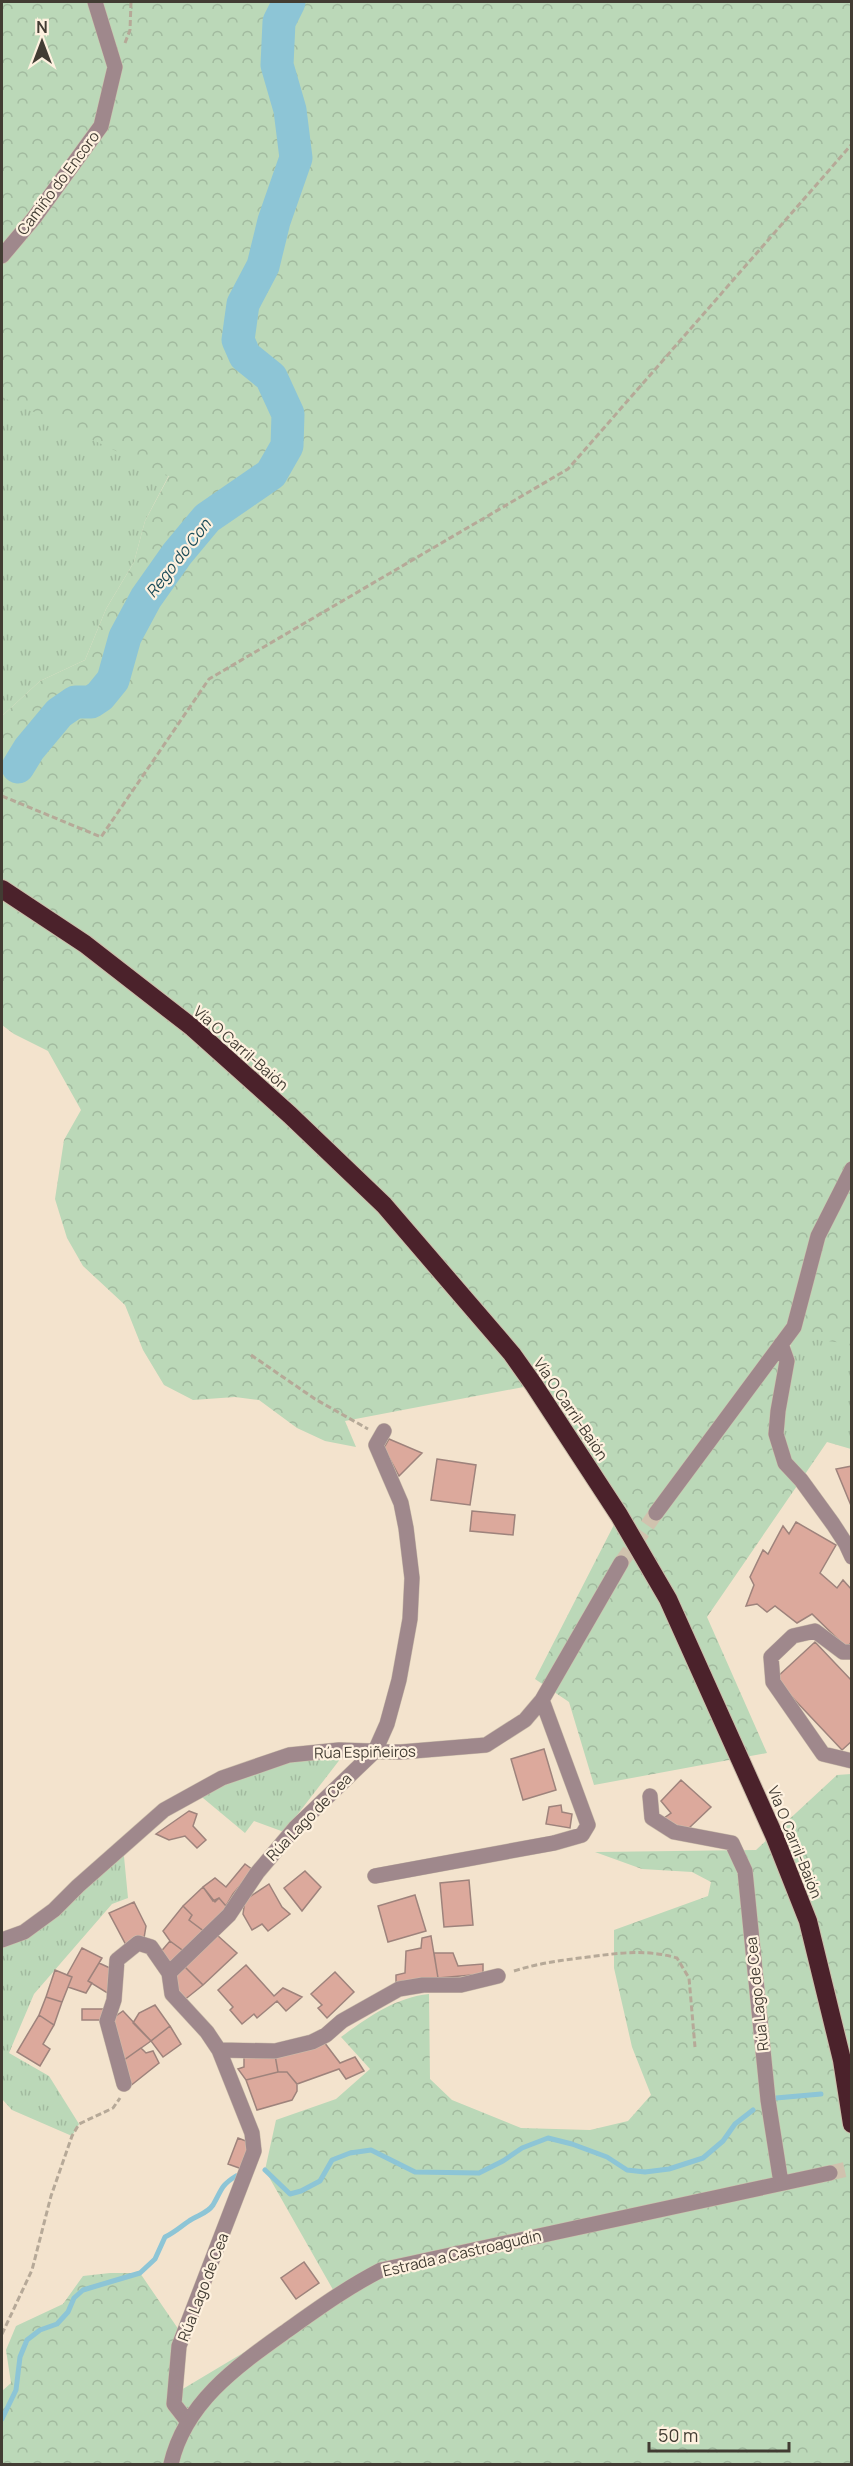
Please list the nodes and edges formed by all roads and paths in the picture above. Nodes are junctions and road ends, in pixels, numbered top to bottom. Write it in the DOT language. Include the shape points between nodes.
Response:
graph roads {
  1 [pos="95,2"];
  2 [pos="130,2"];
  3 [pos="115,67"];
  4 [pos="852,144"];
  5 [pos="2,256"];
  6 [pos="2,796"];
  7 [pos="2,889"];
  8 [pos="852,1169"];
  9 [pos="781,1344"];
  10 [pos="250,1355"];
  11 [pos="384,1431"];
  12 [pos="376,1445"];
  13 [pos="656,1513"];
  14 [pos="852,1557"];
  15 [pos="621,1563"];
  16 [pos="852,1652"];
  17 [pos="542,1700"];
  18 [pos="375,1751"];
  19 [pos="852,1761"];
  20 [pos="650,1796"];
  21 [pos="375,1876"];
  22 [pos="2,1940"];
  23 [pos="169,1973"];
  24 [pos="498,1976"];
  25 [pos="695,2046"];
  26 [pos="219,2050"];
  27 [pos="124,2084"];
  28 [pos="852,2124"];
  29 [pos="830,2173"];
  30 [pos="781,2183"];
  31 [pos="2,2334"];
  32 [pos="188,2422"];
  33 [pos="171,2464"];
  1 -- 3 [label="street"];
  2 -- 3 [label="path" via="130,30"];
  3 -- 5 [label="street, Camiño do Encoro" via="101,126"];
  4 -- 6 [label="path" via="568,469 209,679 101,837"];
  7 -- 28 [label="highway, Vía O Carril-Baión" via="85,944 193,1028 290,1115 384,1205 534,1385 620,1515 668,1599 774,1835 808,1921 842,2060"];
  8 -- 9 [label="street" via="818,1236 794,1327"];
  9 -- 13 [label="street"];
  9 -- 14 [label="street" via="788,1361 776,1434 785,1463 820,1506"];
  10 -- 12 [label="path" via="315,1399 368,1428"];
  11 -- 12 [label="street"];
  12 -- 18 [label="street, Rúa Lago de Cea" via="401,1503 412,1578 410,1619 399,1680"];
  15 -- 17 [label="street, Rúa Espiñeiros"];
  16 -- 19 [label="street" via="843,1652 815,1631 793,1636 771,1657 773,1682 823,1754"];
  17 -- 18 [label="street, Rúa Espiñeiros" via="525,1720 486,1744"];
  17 -- 21 [label="street" via="588,1825 582,1835"];
  18 -- 22 [label="street, Rúa Espiñeiros" via="289,1755 222,1778 164,1810 54,1910 24,1932"];
  18 -- 23 [label="street, Rúa Lago de Cea" via="295,1827 229,1915"];
  20 -- 30 [label="street, Rúa Lago de Cea" via="652,1818 674,1832 732,1843 745,1871 768,2100"];
  23 -- 26 [label="street, Rúa Lago de Cea" via="172,1994"];
  23 -- 27 [label="street, Rúa Lago de Cea" via="151,1947 138,1944 117,1960 114,2000 107,2021"];
  24 -- 25 [label="path" via="532,1965 614,1952 657,1952 677,1958 689,1978"];
  24 -- 26 [label="street" via="461,1985 399,1989 312,2042 275,2050"];
  26 -- 32 [label="street, Rúa Lago de Cea" via="252,2133 254,2151 179,2346 174,2404"];
  27 -- 31 [label="path" via="113,2108 79,2124 72,2136 51,2196 33,2270"];
  29 -- 30 [label="street, Estrada a Castroagudín"];
  30 -- 32 [label="street, Estrada a Castroagudín" via="381,2270 345,2289 233,2369"];
  32 -- 33 [label="street, Estrada a Castroagudín"];
}
